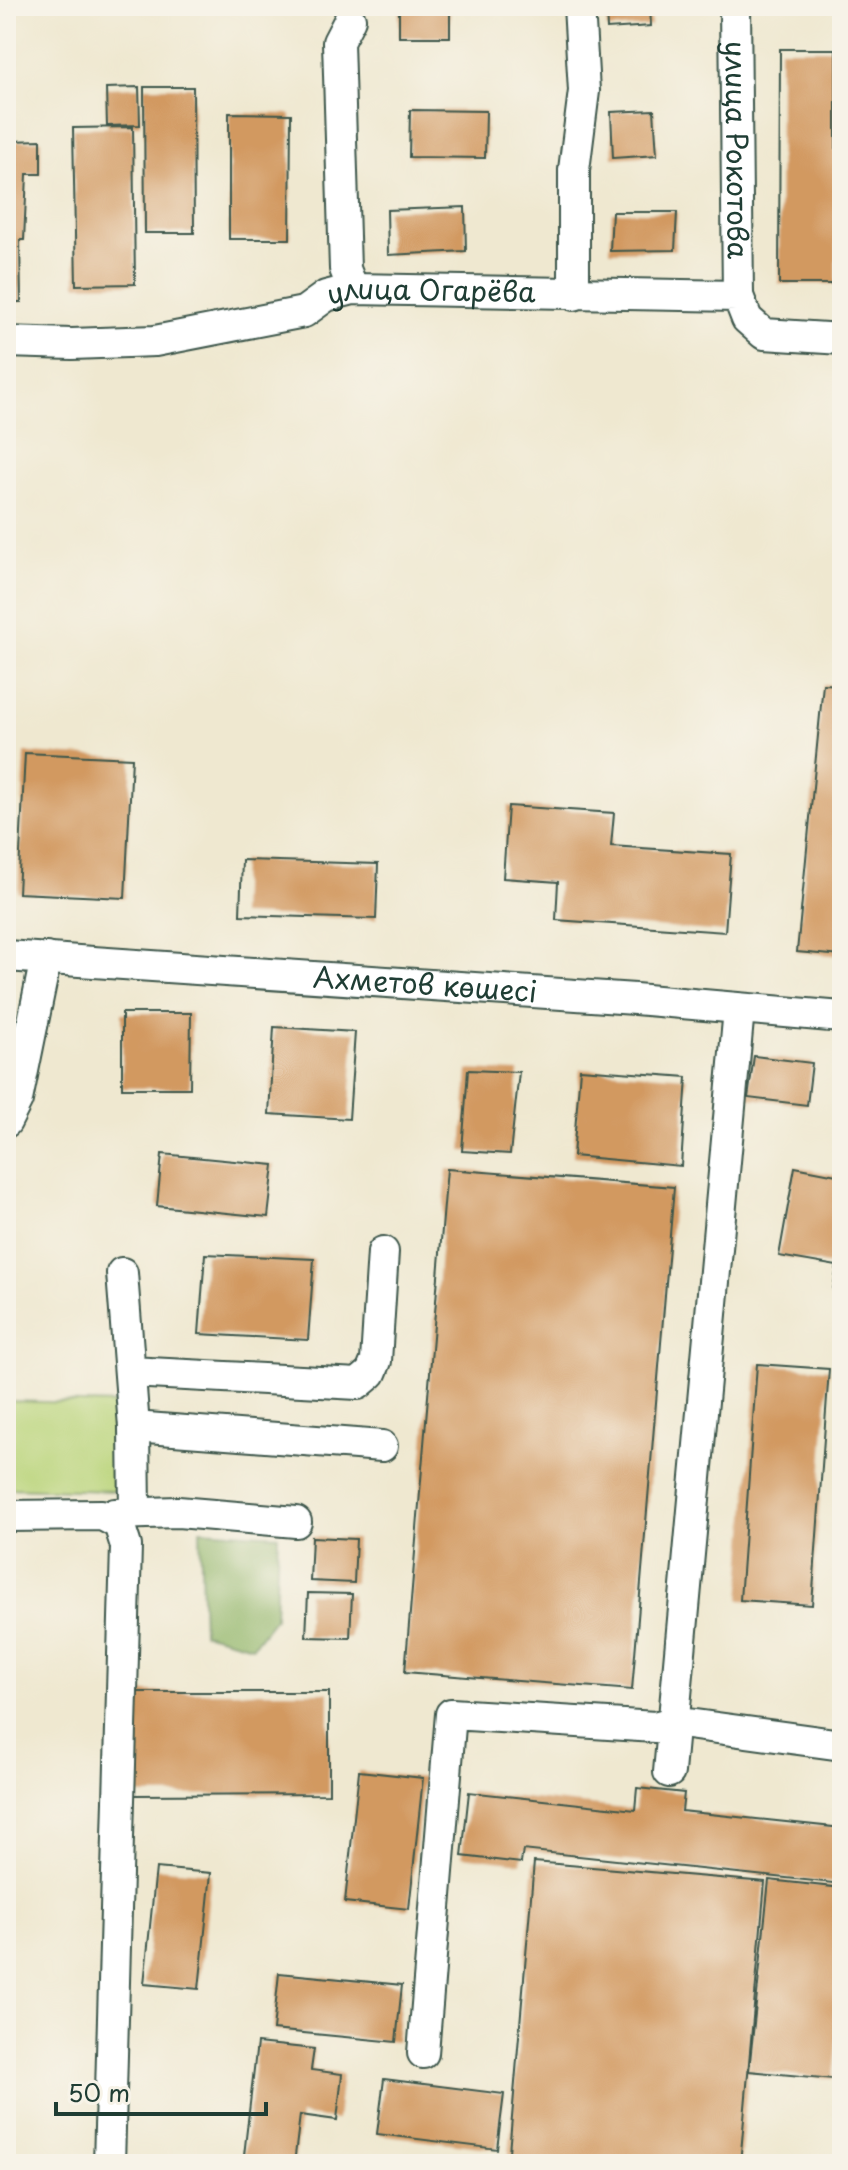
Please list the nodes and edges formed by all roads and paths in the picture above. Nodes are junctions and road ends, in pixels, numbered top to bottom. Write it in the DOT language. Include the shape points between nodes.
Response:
graph roads {
  1 [pos="579,6"];
  2 [pos="735,6"];
  3 [pos="350,19"];
  4 [pos="353,289"];
  5 [pos="574,295"];
  6 [pos="738,296"];
  7 [pos="842,339"];
  8 [pos="6,342"];
  9 [pos="6,956"];
  10 [pos="46,958"];
  11 [pos="739,1009"];
  12 [pos="842,1017"];
  13 [pos="6,1122"];
  14 [pos="383,1252"];
  15 [pos="122,1273"];
  16 [pos="130,1372"];
  17 [pos="134,1427"];
  18 [pos="382,1446"];
  19 [pos="135,1512"];
  20 [pos="102,1515"];
  21 [pos="6,1516"];
  22 [pos="296,1522"];
  23 [pos="673,1722"];
  24 [pos="842,1745"];
  25 [pos="669,1772"];
  26 [pos="423,2053"];
  27 [pos="109,2164"];
  1 -- 5 [label="street" via="584,91 574,170"];
  2 -- 6 [label="street, улица Рокотова"];
  3 -- 4 [label="street" via="338,42 345,269"];
  4 -- 5 [label="street, улица Огарёва"];
  4 -- 8 [label="street, улица Огарёва" via="326,296 304,312 155,341"];
  5 -- 6 [label="street, улица Огарёва"];
  6 -- 7 [label="street" via="747,319 764,334"];
  9 -- 10 [label="street, Ахметов көшесі"];
  10 -- 11 [label="street, Ахметов көшесі"];
  10 -- 13 [label="street" via="17,1100"];
  11 -- 12 [label="street, Ахметов көшесі"];
  11 -- 23 [label="street"];
  14 -- 16 [label="street" via="376,1361 358,1384"];
  15 -- 16 [label="street"];
  16 -- 17 [label="street"];
  17 -- 18 [label="street"];
  17 -- 19 [label="street"];
  19 -- 20 [label="street"];
  19 -- 22 [label="street"];
  20 -- 21 [label="street"];
  20 -- 27 [label="street" via="119,1524 126,1546"];
  23 -- 24 [label="street"];
  23 -- 25 [label="street"];
  23 -- 26 [label="street" via="655,1727 451,1714"];
}
